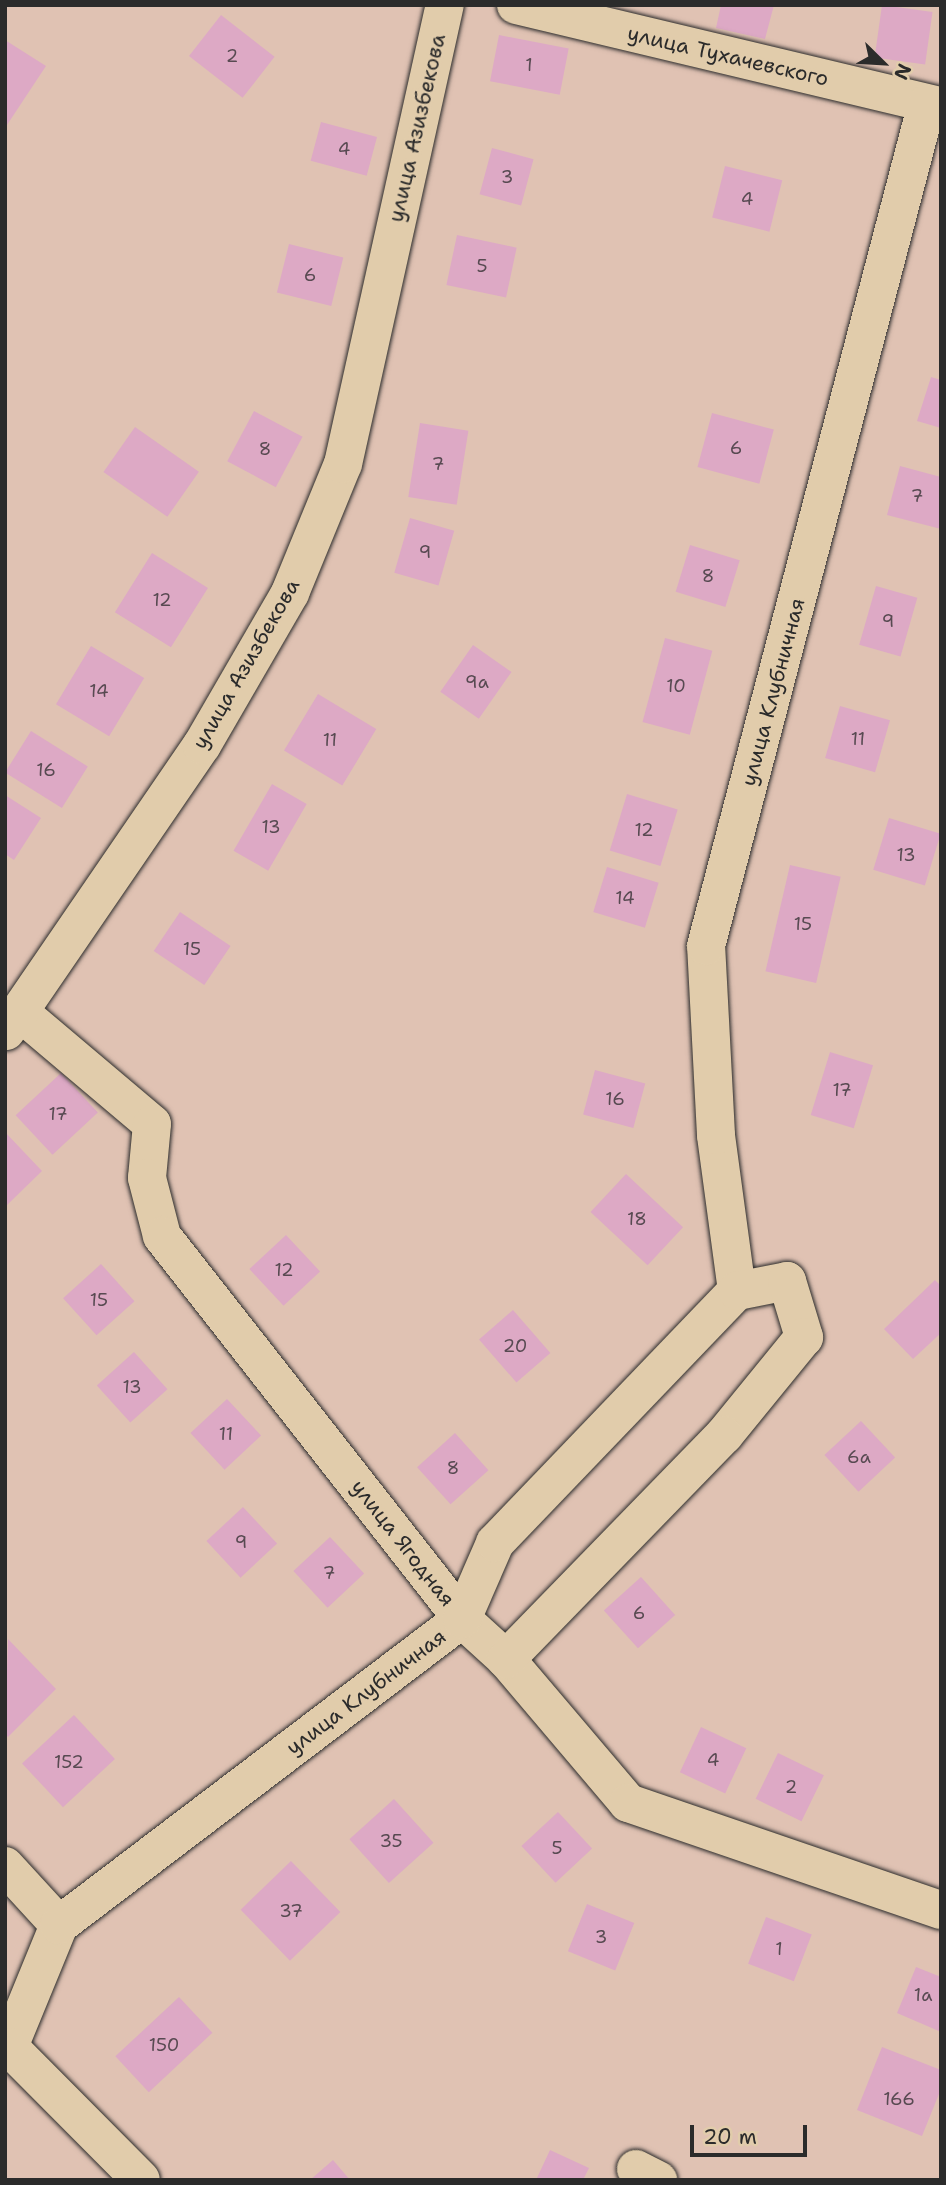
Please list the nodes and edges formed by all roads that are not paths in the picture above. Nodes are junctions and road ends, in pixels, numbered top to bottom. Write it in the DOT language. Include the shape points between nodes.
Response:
graph roads {
  1 [pos="444,5"];
  2 [pos="516,5"];
  3 [pos="934,104"];
  4 [pos="14,1023"];
  5 [pos="737,1291"];
  6 [pos="462,1619"];
  7 [pos="506,1659"];
  8 [pos="5,1866"];
  9 [pos="941,1910"];
  10 [pos="59,1925"];
  11 [pos="141,2180"];
  1 -- 4 [label="street, улица Азизбекова" via="342,464 290,593 202,745"];
  2 -- 3 [label="street, улица Тухачевского"];
  3 -- 5 [label="street, улица Клубничная" via="706,946 716,1135"];
  4 -- 6 [label="street, улица Ягодная" via="152,1124 147,1178 162,1236"];
  5 -- 6 [label="street, улица Клубничная" via="495,1543"];
  5 -- 7 [label="street" via="787,1282 804,1337 724,1436"];
  6 -- 7 [label="street, улица Ягодная"];
  6 -- 10 [label="street, улица Клубничная"];
  7 -- 9 [label="street, улица Ягодная" via="628,1803"];
  8 -- 10 [label="street"];
  10 -- 11 [label="street" via="9,2047"];
}
